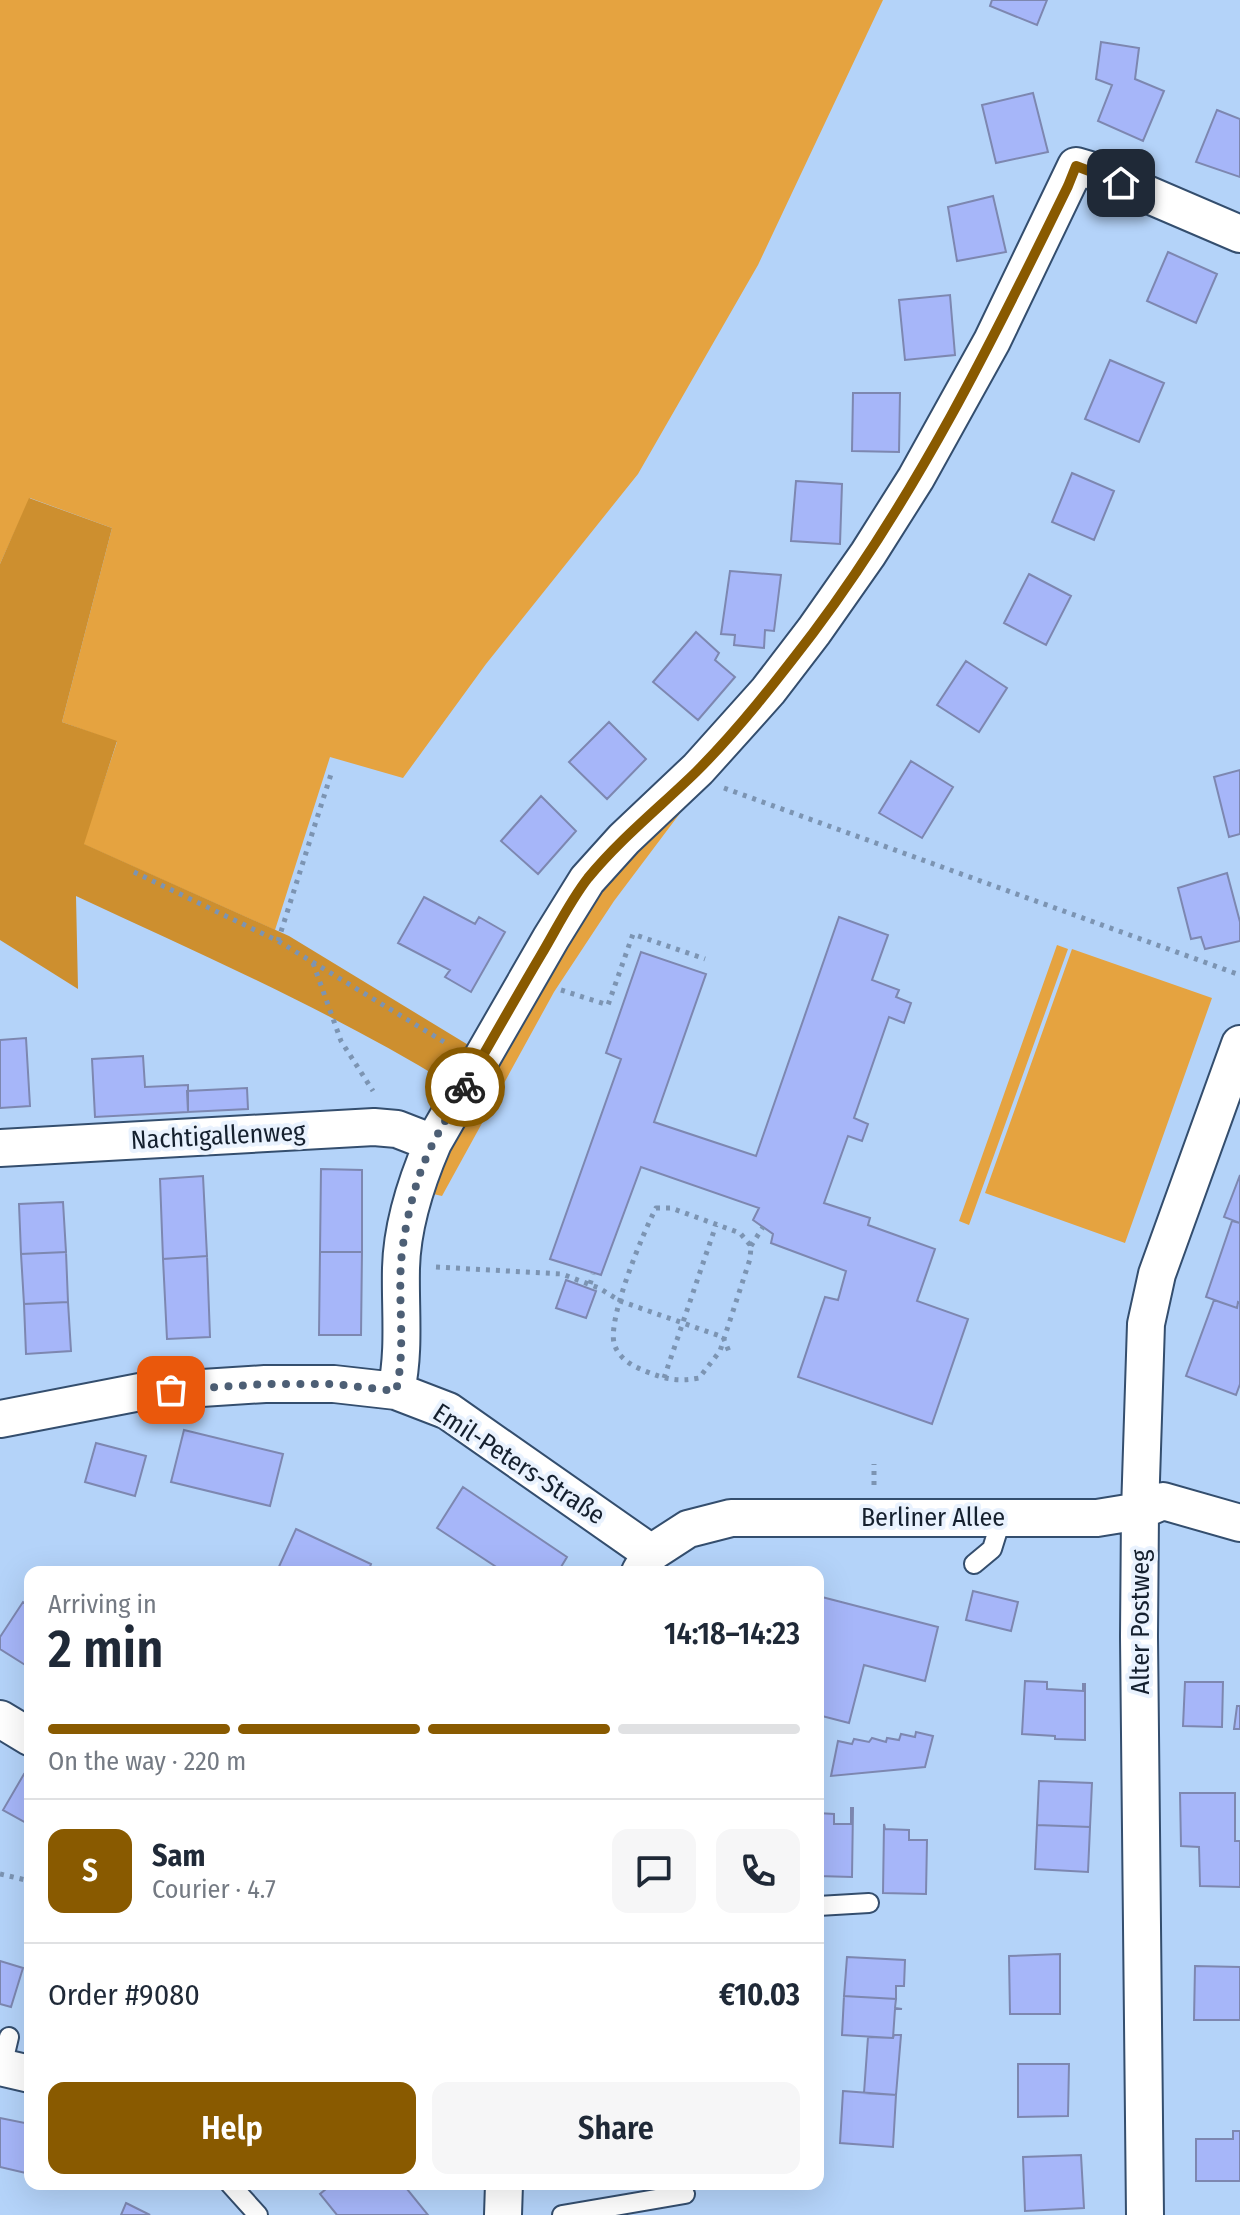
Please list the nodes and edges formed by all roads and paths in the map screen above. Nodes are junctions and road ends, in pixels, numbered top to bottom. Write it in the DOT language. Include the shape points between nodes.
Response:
graph roads {
  1 [pos="1240,234"];
  2 [pos="698,769"];
  3 [pos="332,771"];
  4 [pos="134,872"];
  5 [pos="278,941"];
  6 [pos="705,959"];
  7 [pos="312,962"];
  8 [pos="1240,975"];
  9 [pos="561,990"];
  10 [pos="1240,1044"];
  11 [pos="478,1063"];
  12 [pos="397,1129"];
  13 [pos="433,1143"];
  14 [pos="0,1148"];
  15 [pos="716,1225"];
  16 [pos="763,1227"];
  17 [pos="751,1246"];
  18 [pos="436,1267"];
  19 [pos="593,1274"];
  20 [pos="590,1284"];
  21 [pos="620,1301"];
  22 [pos="683,1323"];
  23 [pos="723,1337"];
  24 [pos="730,1354"];
  25 [pos="664,1378"];
  26 [pos="396,1391"];
  27 [pos="0,1419"];
  28 [pos="1140,1511"];
  29 [pos="1002,1517"];
  30 [pos="1240,1523"];
  31 [pos="646,1562"];
  32 [pos="974,1564"];
  33 [pos="0,1719"];
  34 [pos="24,1733"];
  35 [pos="0,1874"];
  36 [pos="24,1880"];
  37 [pos="869,1903"];
  38 [pos="824,1906"];
  39 [pos="235,2190"];
  40 [pos="504,2190"];
  41 [pos="685,2194"];
  42 [pos="258,2215"];
  43 [pos="503,2215"];
  44 [pos="562,2215"];
  45 [pos="1145,2215"];
  1 -- 2 [label="street" via="1076,166 992,341 908,491 814,631"];
  2 -- 8 [label="path" via="710,783"];
  2 -- 11 [label="street" via="587,880"];
  3 -- 5 [label="path"];
  4 -- 5 [label="path"];
  5 -- 7 [label="path"];
  6 -- 9 [label="path" via="633,934 608,1005"];
  7 -- 11 [label="path"];
  7 -- 12 [label="path" via="341,1041"];
  10 -- 28 [label="street, Alter Postweg" via="1157,1274 1146,1324"];
  11 -- 13 [label="street"];
  12 -- 13 [label="street, Nachtigallenweg"];
  12 -- 14 [label="street, Nachtigallenweg"];
  13 -- 26 [label="street" via="403,1241"];
  15 -- 17 [label="path" via="740,1233"];
  15 -- 21 [label="path" via="671,1208 656,1208"];
  15 -- 22 [label="path"];
  16 -- 17 [label="path"];
  17 -- 23 [label="path"];
  18 -- 20 [label="path" via="562,1274"];
  19 -- 20 [label="path"];
  20 -- 21 [label="path"];
  21 -- 22 [label="path"];
  21 -- 25 [label="path" via="613,1327 615,1346 629,1364"];
  22 -- 23 [label="path"];
  22 -- 25 [label="path"];
  23 -- 24 [label="path"];
  23 -- 25 [label="path" via="720,1351 699,1378"];
  26 -- 27 [label="street, Emil-Peters-Straße" via="265,1384 140,1392"];
  26 -- 31 [label="street, Emil-Peters-Straße" via="448,1411"];
  28 -- 29 [label="street, Berliner Allee" via="1097,1518"];
  28 -- 30 [label="street, Berliner Allee" via="1163,1501"];
  28 -- 45 [label="street, Alter Postweg"];
  29 -- 31 [label="street, Berliner Allee" via="731,1518 688,1529"];
  29 -- 32 [label="lane" via="992,1549"];
  33 -- 34 [label="street"];
  35 -- 36 [label="path"];
  37 -- 38 [label="lane"];
  39 -- 42 [label="lane"];
  40 -- 43 [label="street"];
  41 -- 44 [label="lane"];
}
